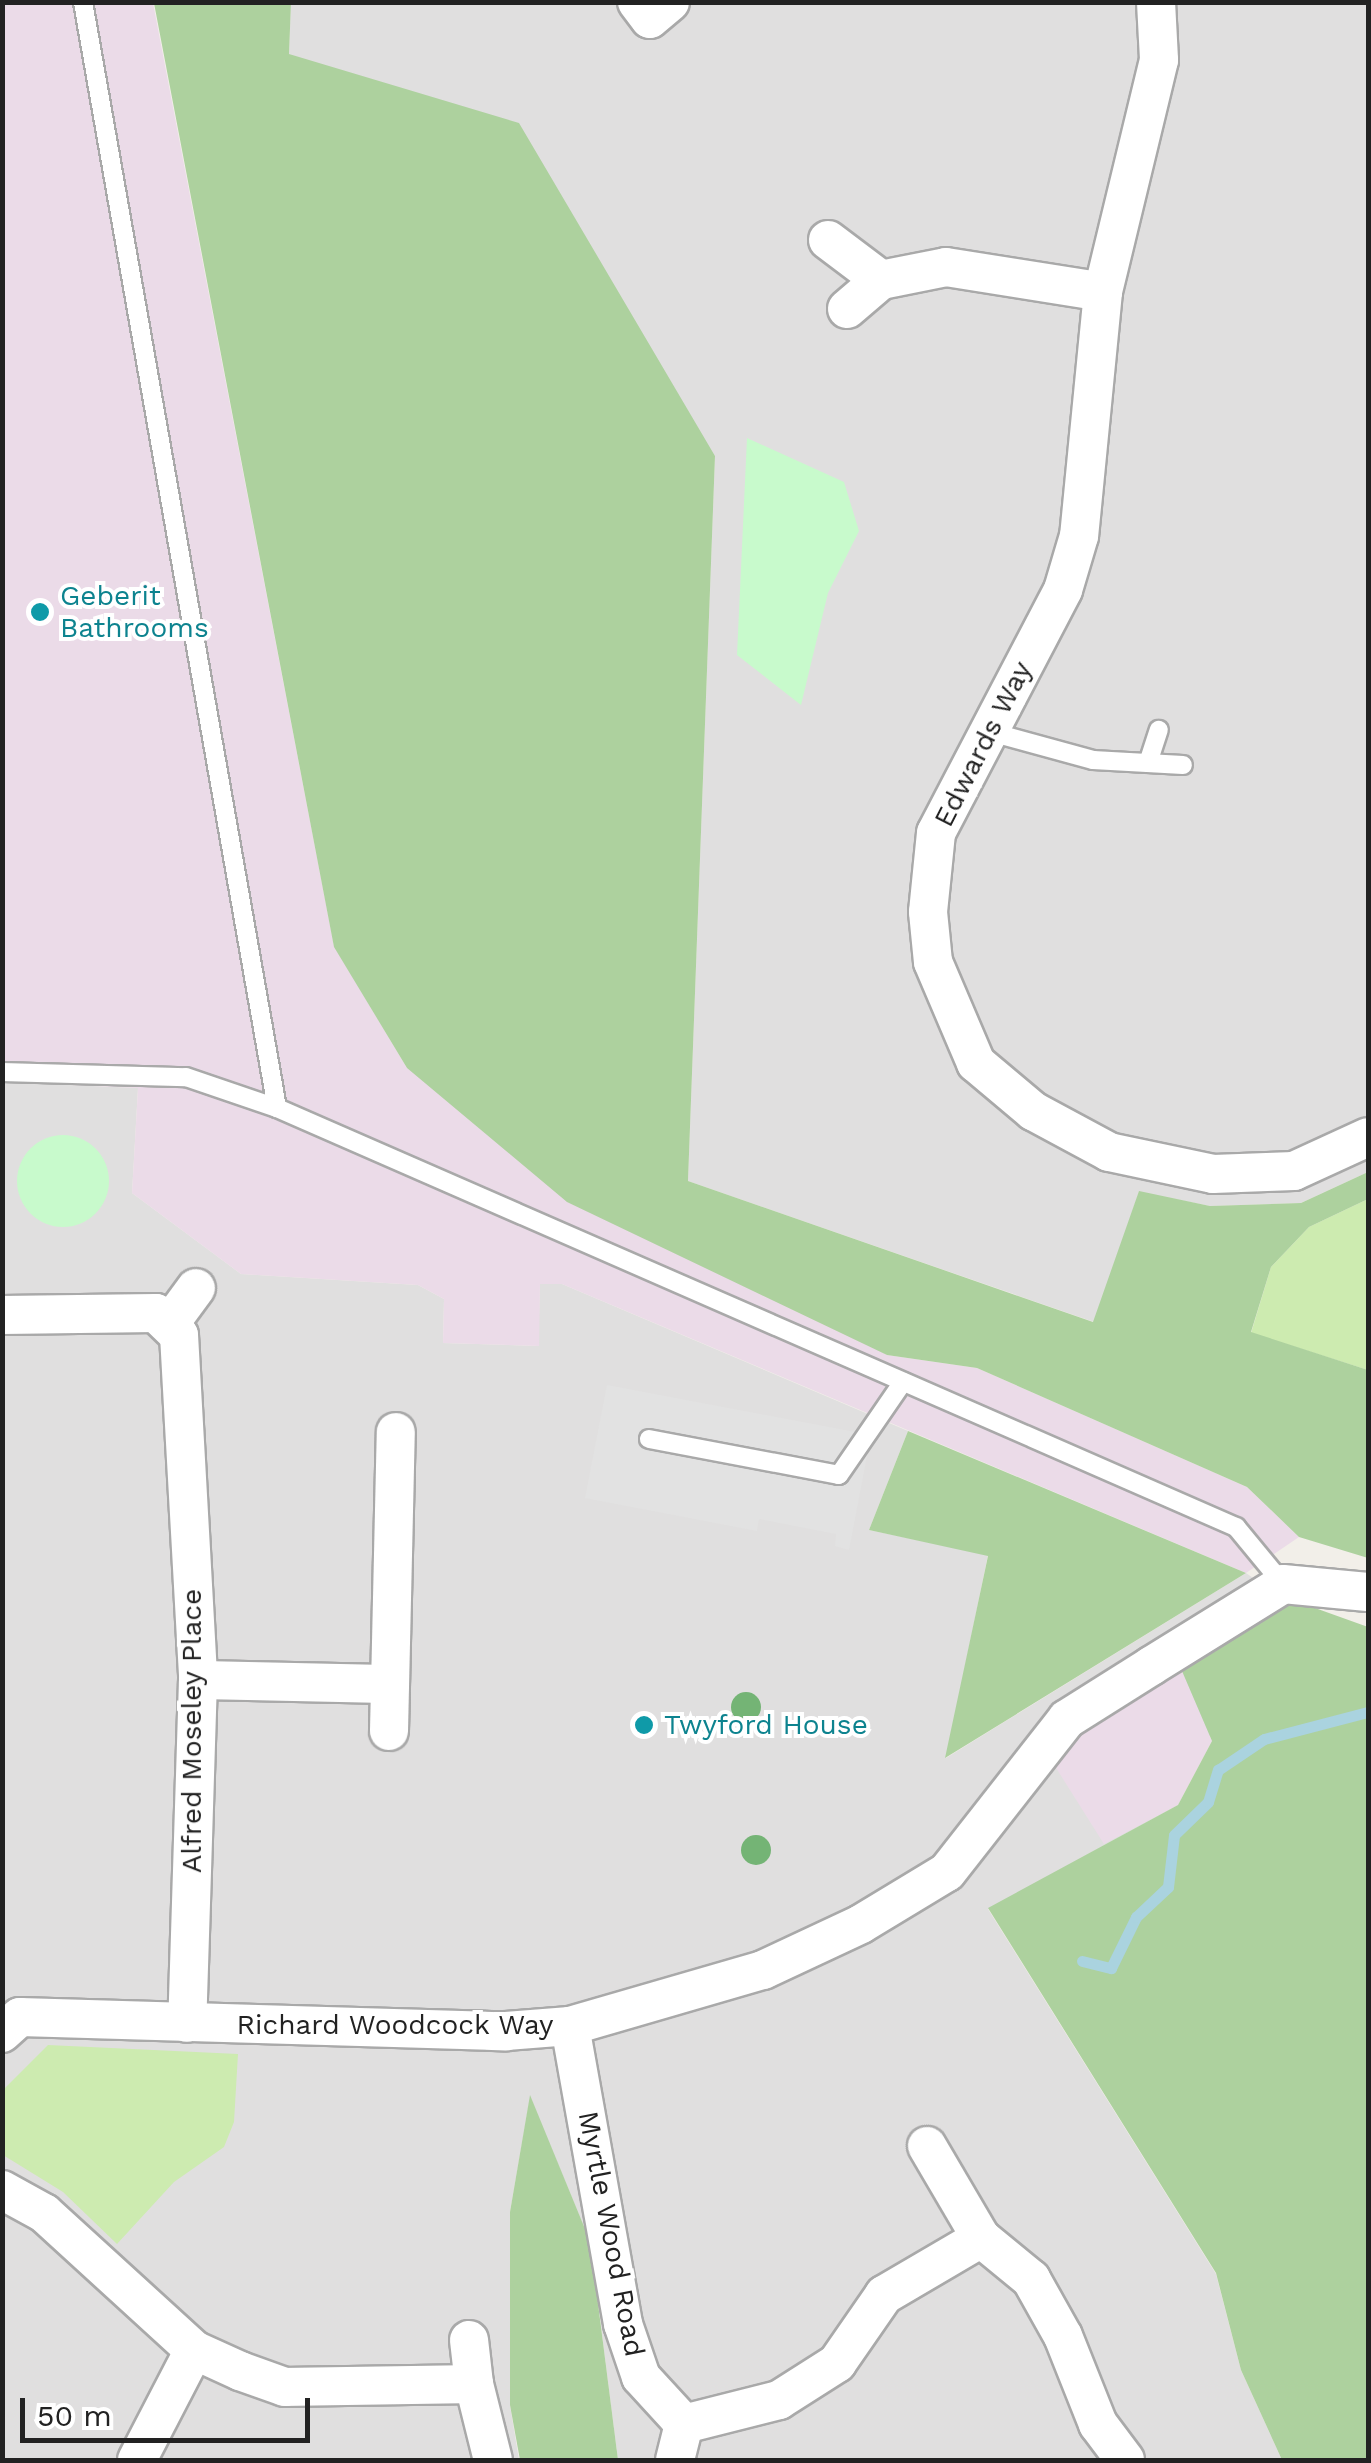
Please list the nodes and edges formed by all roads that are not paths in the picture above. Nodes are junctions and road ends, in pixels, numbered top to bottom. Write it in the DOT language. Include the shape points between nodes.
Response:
graph roads {
  1 [pos="83,2"];
  2 [pos="637,2"];
  3 [pos="670,2"];
  4 [pos="1156,2"];
  5 [pos="828,240"];
  6 [pos="881,280"];
  7 [pos="1103,292"];
  8 [pos="847,309"];
  9 [pos="986,730"];
  10 [pos="1159,730"];
  11 [pos="1148,763"];
  12 [pos="1182,765"];
  13 [pos="2,1072"];
  14 [pos="277,1108"];
  15 [pos="1368,1137"];
  16 [pos="196,1288"];
  17 [pos="2,1316"];
  18 [pos="171,1322"];
  19 [pos="903,1382"];
  20 [pos="396,1432"];
  21 [pos="649,1439"];
  22 [pos="1283,1584"];
  23 [pos="1368,1592"];
  24 [pos="198,1680"];
  25 [pos="390,1684"];
  26 [pos="389,1731"];
  27 [pos="187,2022"];
  28 [pos="570,2026"];
  29 [pos="2,2033"];
  30 [pos="927,2146"];
  31 [pos="2,2190"];
  32 [pos="981,2238"];
  33 [pos="469,2340"];
  34 [pos="194,2350"];
  35 [pos="474,2384"];
  36 [pos="680,2442"];
  37 [pos="137,2460"];
  38 [pos="494,2460"];
  39 [pos="1125,2460"];
  1 -- 14 [label="lane"];
  2 -- 3 [label="street" via="650,19"];
  4 -- 7 [label="street, Edwards Way" via="1159,60"];
  5 -- 6 [label="street"];
  6 -- 7 [label="street" via="946,267"];
  6 -- 8 [label="street"];
  7 -- 9 [label="street, Edwards Way" via="1078,536 1063,590"];
  9 -- 11 [label="lane" via="1093,760"];
  9 -- 15 [label="street, Edwards Way" via="936,833 928,912 943,998 976,1063 1033,1112 1109,1152 1213,1174 1294,1171"];
  10 -- 11 [label="lane"];
  11 -- 12 [label="lane"];
  13 -- 14 [label="lane" via="186,1077"];
  14 -- 19 [label="lane"];
  16 -- 18 [label="street"];
  17 -- 18 [label="street" via="156,1314"];
  18 -- 24 [label="street, Alfred Moseley Place" via="179,1335"];
  19 -- 21 [label="lane" via="839,1475"];
  19 -- 22 [label="lane" via="1236,1526"];
  20 -- 25 [label="street"];
  22 -- 23 [label="street"];
  22 -- 28 [label="street, Richard Woodcock Way" via="1067,1719 946,1872 861,1924 762,1970"];
  24 -- 25 [label="street"];
  24 -- 27 [label="street, Alfred Moseley Place"];
  25 -- 26 [label="street"];
  27 -- 28 [label="street, Richard Woodcock Way"];
  27 -- 29 [label="street, Richard Woodcock Way" via="20,2017"];
  28 -- 36 [label="street, Myrtle Wood Road" via="624,2324 641,2377"];
  30 -- 32 [label="street"];
  31 -- 34 [label="street" via="44,2213"];
  32 -- 36 [label="street, Myrtle Wood Road" via="884,2295 837,2363 779,2400"];
  32 -- 39 [label="street" via="1031,2279 1098,2424"];
  33 -- 35 [label="street"];
  34 -- 35 [label="street" via="285,2387"];
  34 -- 37 [label="street"];
  35 -- 38 [label="street"];
}
